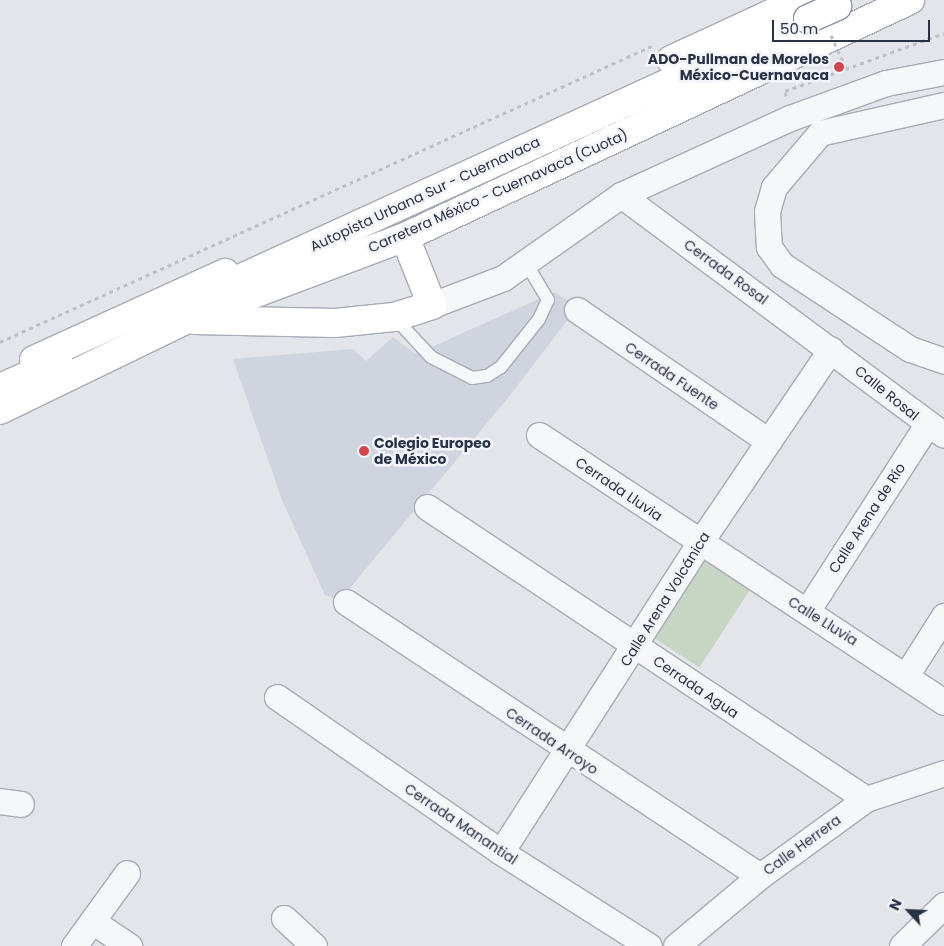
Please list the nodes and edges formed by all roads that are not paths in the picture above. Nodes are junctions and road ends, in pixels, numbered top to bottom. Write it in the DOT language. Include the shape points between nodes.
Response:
graph roads {
  1 [pos="801,0"];
  2 [pos="818,0"];
  3 [pos="849,0"];
  4 [pos="910,0"];
  5 [pos="944,72"];
  6 [pos="944,105"];
  7 [pos="621,195"];
  8 [pos="405,237"];
  9 [pos="526,263"];
  10 [pos="432,305"];
  11 [pos="577,310"];
  12 [pos="394,317"];
  13 [pos="187,319"];
  14 [pos="832,348"];
  15 [pos="944,361"];
  16 [pos="0,374"];
  17 [pos="0,388"];
  18 [pos="0,410"];
  19 [pos="936,430"];
  20 [pos="539,434"];
  21 [pos="768,441"];
  22 [pos="427,507"];
  23 [pos="699,544"];
  24 [pos="346,602"];
  25 [pos="807,611"];
  26 [pos="944,616"];
  27 [pos="635,646"];
  28 [pos="907,674"];
  29 [pos="277,698"];
  30 [pos="944,702"];
  31 [pos="568,752"];
  32 [pos="944,773"];
  33 [pos="866,799"];
  34 [pos="501,852"];
  35 [pos="127,873"];
  36 [pos="760,876"];
  37 [pos="944,905"];
  38 [pos="284,918"];
  39 [pos="92,921"];
  40 [pos="74,946"];
  41 [pos="129,946"];
  42 [pos="314,946"];
  43 [pos="649,946"];
  44 [pos="676,946"];
  45 [pos="902,946"];
  1 -- 16 [label="highway"];
  2 -- 16 [label="highway, Autopista Urbana Sur - Cuernavaca"];
  3 -- 17 [label="highway, Autopista Urbana Sur - Cuernavaca, bridge"];
  4 -- 8 [label="highway, Carretera México - Cuernavaca (Cuota)"];
  5 -- 7 [label="street" via="886,84 790,118"];
  6 -- 15 [label="street" via="820,133 774,187 767,211 769,247 782,265 910,349"];
  7 -- 9 [label="street"];
  7 -- 14 [label="street, Cerrada Rosal"];
  8 -- 10 [label="highway"];
  8 -- 13 [label="highway, Carretera México - Cuernavaca (Cuota)"];
  9 -- 10 [label="street" via="503,278"];
  9 -- 12 [label="lane" via="548,300 517,346 487,376 472,378 431,357"];
  10 -- 12 [label="highway"];
  11 -- 21 [label="street, Cerrada Fuente"];
  12 -- 13 [label="highway" via="286,325"];
  13 -- 18 [label="highway, Carretera México - Cuernavaca (Cuota)"];
  14 -- 19 [label="street, Calle Rosal"];
  14 -- 21 [label="street, Calle Arena Volcánica"];
  19 -- 25 [label="street, Calle Arena de Río"];
  20 -- 23 [label="street, Cerrada Lluvia"];
  21 -- 23 [label="street, Calle Arena Volcánica"];
  22 -- 27 [label="street, Cerrada Agua"];
  23 -- 25 [label="street, Calle Lluvia"];
  23 -- 27 [label="street, Calle Arena Volcánica"];
  24 -- 31 [label="street, Cerrada Arroyo"];
  25 -- 28 [label="street, Calle Lluvia"];
  26 -- 28 [label="street"];
  27 -- 31 [label="street, Calle Arena Volcánica"];
  27 -- 33 [label="street, Cerrada Agua"];
  28 -- 30 [label="street, Calle Lluvia"];
  29 -- 34 [label="street, Cerrada Manantial"];
  31 -- 34 [label="street, Calle Arena Volcánica"];
  31 -- 36 [label="street, Cerrada Arroyo"];
  32 -- 33 [label="street, Calle Herrera"];
  33 -- 36 [label="street, Calle Herrera"];
  34 -- 43 [label="street, Cerrada Manantial"];
  35 -- 39 [label="street"];
  36 -- 44 [label="street, Calle Herrera"];
  37 -- 45 [label="street"];
  38 -- 42 [label="street"];
  39 -- 40 [label="street"];
  39 -- 41 [label="street"];
}
